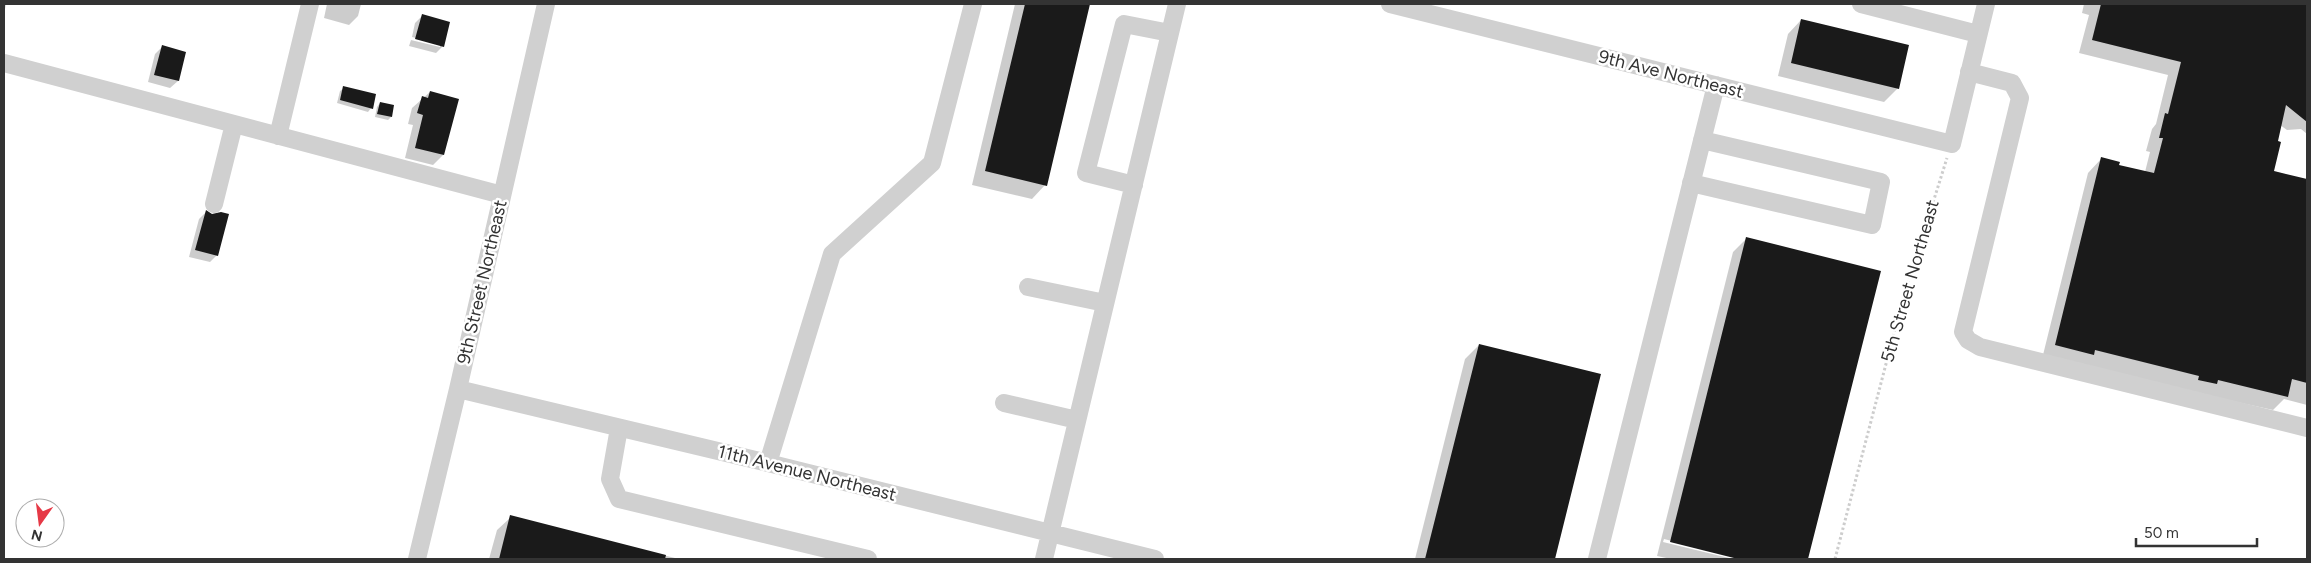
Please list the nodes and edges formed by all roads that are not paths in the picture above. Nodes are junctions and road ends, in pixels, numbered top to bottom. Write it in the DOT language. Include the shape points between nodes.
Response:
graph roads {
  1 [pos="310,4"];
  2 [pos="546,4"];
  3 [pos="973,4"];
  4 [pos="1177,4"];
  5 [pos="1390,4"];
  6 [pos="1861,4"];
  7 [pos="1986,4"];
  8 [pos="1170,33"];
  9 [pos="1978,34"];
  10 [pos="4,64"];
  11 [pos="1968,72"];
  12 [pos="1716,85"];
  13 [pos="234,124"];
  14 [pos="278,136"];
  15 [pos="1702,140"];
  16 [pos="1691,183"];
  17 [pos="1134,185"];
  18 [pos="502,195"];
  19 [pos="214,204"];
  20 [pos="1028,287"];
  21 [pos="1105,304"];
  22 [pos="458,389"];
  23 [pos="1004,403"];
  24 [pos="1077,420"];
  25 [pos="619,428"];
  26 [pos="2307,428"];
  27 [pos="768,463"];
  28 [pos="1050,532"];
  29 [pos="417,559"];
  30 [pos="868,559"];
  31 [pos="1044,559"];
  32 [pos="1155,559"];
  33 [pos="1598,559"];
  1 -- 14 [label="street"];
  2 -- 18 [label="street, 9th Street Northeast"];
  3 -- 27 [label="street" via="932,163 832,254"];
  4 -- 8 [label="street"];
  5 -- 12 [label="street, 9th Ave Northeast"];
  6 -- 9 [label="street"];
  7 -- 9 [label="street"];
  8 -- 17 [label="street"];
  8 -- 17 [label="street" via="1124,24 1086,174"];
  9 -- 11 [label="street"];
  10 -- 13 [label="street"];
  11 -- 12 [label="street, 9th Ave Northeast" via="1952,144"];
  11 -- 26 [label="street" via="2012,83 2020,98 1963,332 1968,340 1980,347"];
  12 -- 15 [label="street"];
  13 -- 14 [label="street"];
  13 -- 19 [label="street"];
  14 -- 18 [label="street"];
  15 -- 16 [label="street"];
  15 -- 16 [label="street" via="1881,182 1872,225"];
  16 -- 33 [label="street"];
  17 -- 21 [label="street"];
  18 -- 22 [label="street, 9th Street Northeast"];
  20 -- 21 [label="street"];
  21 -- 24 [label="street"];
  22 -- 25 [label="street, 11th Avenue Northeast"];
  22 -- 29 [label="street, 9th Street Northeast"];
  23 -- 24 [label="street"];
  24 -- 28 [label="street"];
  25 -- 27 [label="street, 11th Avenue Northeast"];
  25 -- 30 [label="street" via="610,479 619,499"];
  27 -- 28 [label="street, 11th Avenue Northeast"];
  28 -- 31 [label="street"];
  28 -- 32 [label="street, 11th Avenue Northeast"];
}
